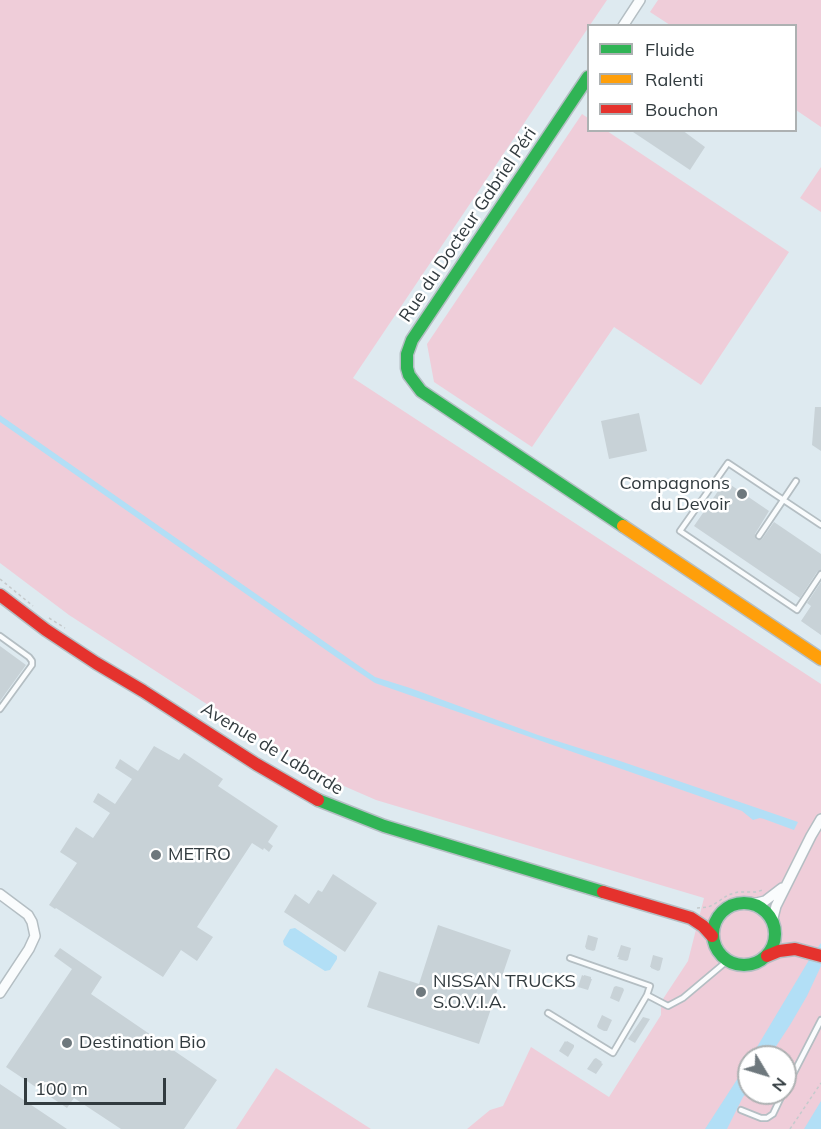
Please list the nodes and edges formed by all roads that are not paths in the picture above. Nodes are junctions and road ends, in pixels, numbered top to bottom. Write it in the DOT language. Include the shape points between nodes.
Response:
graph roads {
  1 [pos="640,0"];
  2 [pos="624,24"];
  3 [pos="587,78"];
  4 [pos="796,482"];
  5 [pos="783,500"];
  6 [pos="821,525"];
  7 [pos="759,536"];
  8 [pos="821,574"];
  9 [pos="0,595"];
  10 [pos="0,636"];
  11 [pos="821,659"];
  12 [pos="0,709"];
  13 [pos="821,819"];
  14 [pos="789,879"];
  15 [pos="0,894"];
  16 [pos="752,904"];
  17 [pos="690,912"];
  18 [pos="721,913"];
  19 [pos="773,925"];
  20 [pos="712,936"];
  21 [pos="795,949"];
  22 [pos="817,955"];
  23 [pos="767,956"];
  24 [pos="570,958"];
  25 [pos="727,961"];
  26 [pos="0,993"];
  27 [pos="647,995"];
  28 [pos="548,1013"];
  29 [pos="821,1020"];
  30 [pos="797,1066"];
  31 [pos="777,1105"];
  32 [pos="741,1110"];
  1 -- 2 [label="street"];
  3 -- 11 [label="main road, Rue du Docteur Gabriel Péri" via="412,340 407,354 412,381 421,391"];
  4 -- 5 [label="lane"];
  5 -- 6 [label="lane"];
  5 -- 7 [label="lane"];
  5 -- 8 [label="lane" via="728,463 680,531 797,610"];
  9 -- 17 [label="main road, Avenue de Labarde" via="96,663 256,764 331,806 384,826"];
  10 -- 12 [label="lane" via="32,661"];
  13 -- 14 [label="street"];
  14 -- 16 [label="street" via="765,901"];
  14 -- 19 [label="street" via="776,906"];
  15 -- 26 [label="street" via="28,915 35,936"];
  16 -- 18 [label="main road" via="732,905"];
  16 -- 19 [label="main road" via="764,910"];
  17 -- 18 [label="main road, Avenue de Labarde"];
  17 -- 20 [label="main road, Avenue de Labarde"];
  18 -- 20 [label="main road"];
  19 -- 21 [label="main road"];
  19 -- 23 [label="main road" via="775,940"];
  20 -- 25 [label="main road" via="715,947"];
  21 -- 22 [label="main road"];
  21 -- 23 [label="main road"];
  23 -- 25 [label="main road" via="751,965"];
  24 -- 27 [label="lane" via="650,986"];
  25 -- 27 [label="lane" via="668,1006"];
  27 -- 28 [label="lane" via="613,1053"];
  29 -- 30 [label="lane"];
  31 -- 32 [label="lane" via="767,1118"];
}
